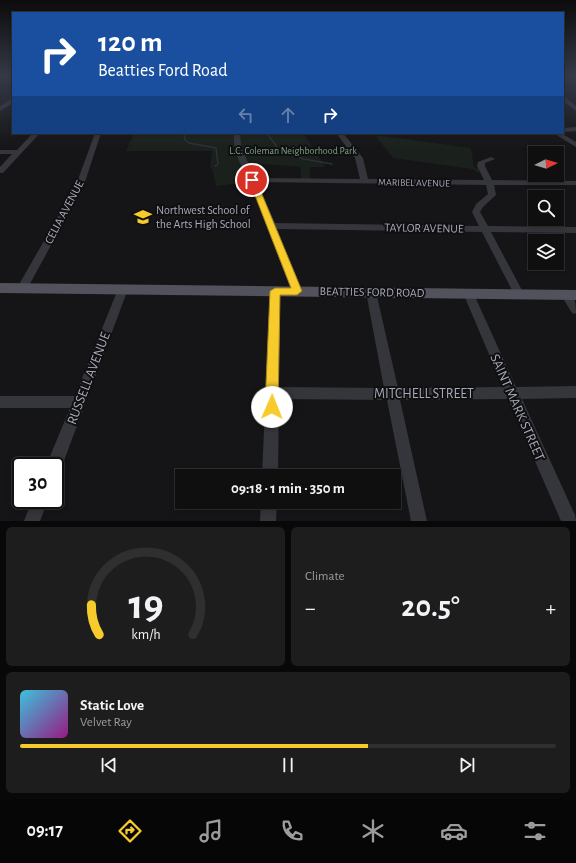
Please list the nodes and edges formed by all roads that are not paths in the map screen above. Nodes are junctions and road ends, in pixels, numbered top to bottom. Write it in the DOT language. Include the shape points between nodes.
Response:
graph roads {
  1 [pos="566,100"];
  2 [pos="12,101"];
  3 [pos="0,109"];
  4 [pos="576,109"];
  5 [pos="576,129"];
  6 [pos="564,130"];
  7 [pos="36,134"];
  8 [pos="98,134"];
  9 [pos="236,134"];
  10 [pos="340,134"];
  11 [pos="558,134"];
  12 [pos="576,145"];
  13 [pos="0,152"];
  14 [pos="18,152"];
  15 [pos="491,159"];
  16 [pos="0,171"];
  17 [pos="252,180"];
  18 [pos="365,181"];
  19 [pos="489,183"];
  20 [pos="576,183"];
  21 [pos="271,226"];
  22 [pos="485,229"];
  23 [pos="576,230"];
  24 [pos="0,288"];
  25 [pos="22,288"];
  26 [pos="123,289"];
  27 [pos="275,291"];
  28 [pos="297,291"];
  29 [pos="372,292"];
  30 [pos="468,293"];
  31 [pos="519,294"];
  32 [pos="571,295"];
  33 [pos="576,310"];
  34 [pos="576,392"];
  35 [pos="272,393"];
  36 [pos="512,393"];
  37 [pos="392,394"];
  38 [pos="0,402"];
  39 [pos="79,402"];
  40 [pos="58,457"];
  41 [pos="270,469"];
  42 [pos="37,509"];
  43 [pos="269,509"];
  44 [pos="32,521"];
  45 [pos="268,521"];
  46 [pos="419,521"];
  47 [pos="569,521"];
  1 -- 4 [label="street"];
  2 -- 3 [label="street"];
  5 -- 6 [label="street"];
  7 -- 14 [label="street"];
  8 -- 25 [label="street, CELIA AVENUE" via="80,185"];
  9 -- 17 [label="street" via="236,142"];
  10 -- 18 [label="street" via="359,158"];
  11 -- 12 [label="street"];
  13 -- 14 [label="street"];
  14 -- 16 [label="street"];
  15 -- 19 [label="street" via="481,163"];
  17 -- 18 [label="street, MARIBEL AVENUE"];
  17 -- 21 [label="street"];
  18 -- 19 [label="street, MARIBEL AVENUE"];
  19 -- 20 [label="street, MARIBEL AVENUE"];
  19 -- 22 [label="street" via="492,195 476,212"];
  21 -- 22 [label="street, TAYLOR AVENUE"];
  21 -- 28 [label="street"];
  22 -- 23 [label="street, TAYLOR AVENUE"];
  22 -- 31 [label="street"];
  24 -- 25 [label="main road, BEATTIES FORD ROAD"];
  25 -- 26 [label="main road, BEATTIES FORD ROAD"];
  26 -- 27 [label="main road, BEATTIES FORD ROAD"];
  26 -- 39 [label="street, RUSSELL AVENUE"];
  27 -- 28 [label="main road, BEATTIES FORD ROAD"];
  27 -- 35 [label="street"];
  28 -- 29 [label="main road, BEATTIES FORD ROAD"];
  29 -- 30 [label="main road, BEATTIES FORD ROAD"];
  29 -- 37 [label="street"];
  30 -- 31 [label="main road, BEATTIES FORD ROAD"];
  30 -- 36 [label="street, SAINT MARK STREET"];
  31 -- 32 [label="main road, BEATTIES FORD ROAD"];
  32 -- 33 [label="street"];
  34 -- 36 [label="street, MITCHELL STREET"];
  35 -- 37 [label="street, MITCHELL STREET"];
  35 -- 41 [label="street"];
  36 -- 37 [label="street, MITCHELL STREET"];
  36 -- 47 [label="street, SAINT MARK STREET"];
  37 -- 46 [label="street"];
  38 -- 39 [label="street"];
  39 -- 40 [label="street, RUSSELL AVENUE"];
  42 -- 44 [label="street"];
  43 -- 45 [label="street"];
}
